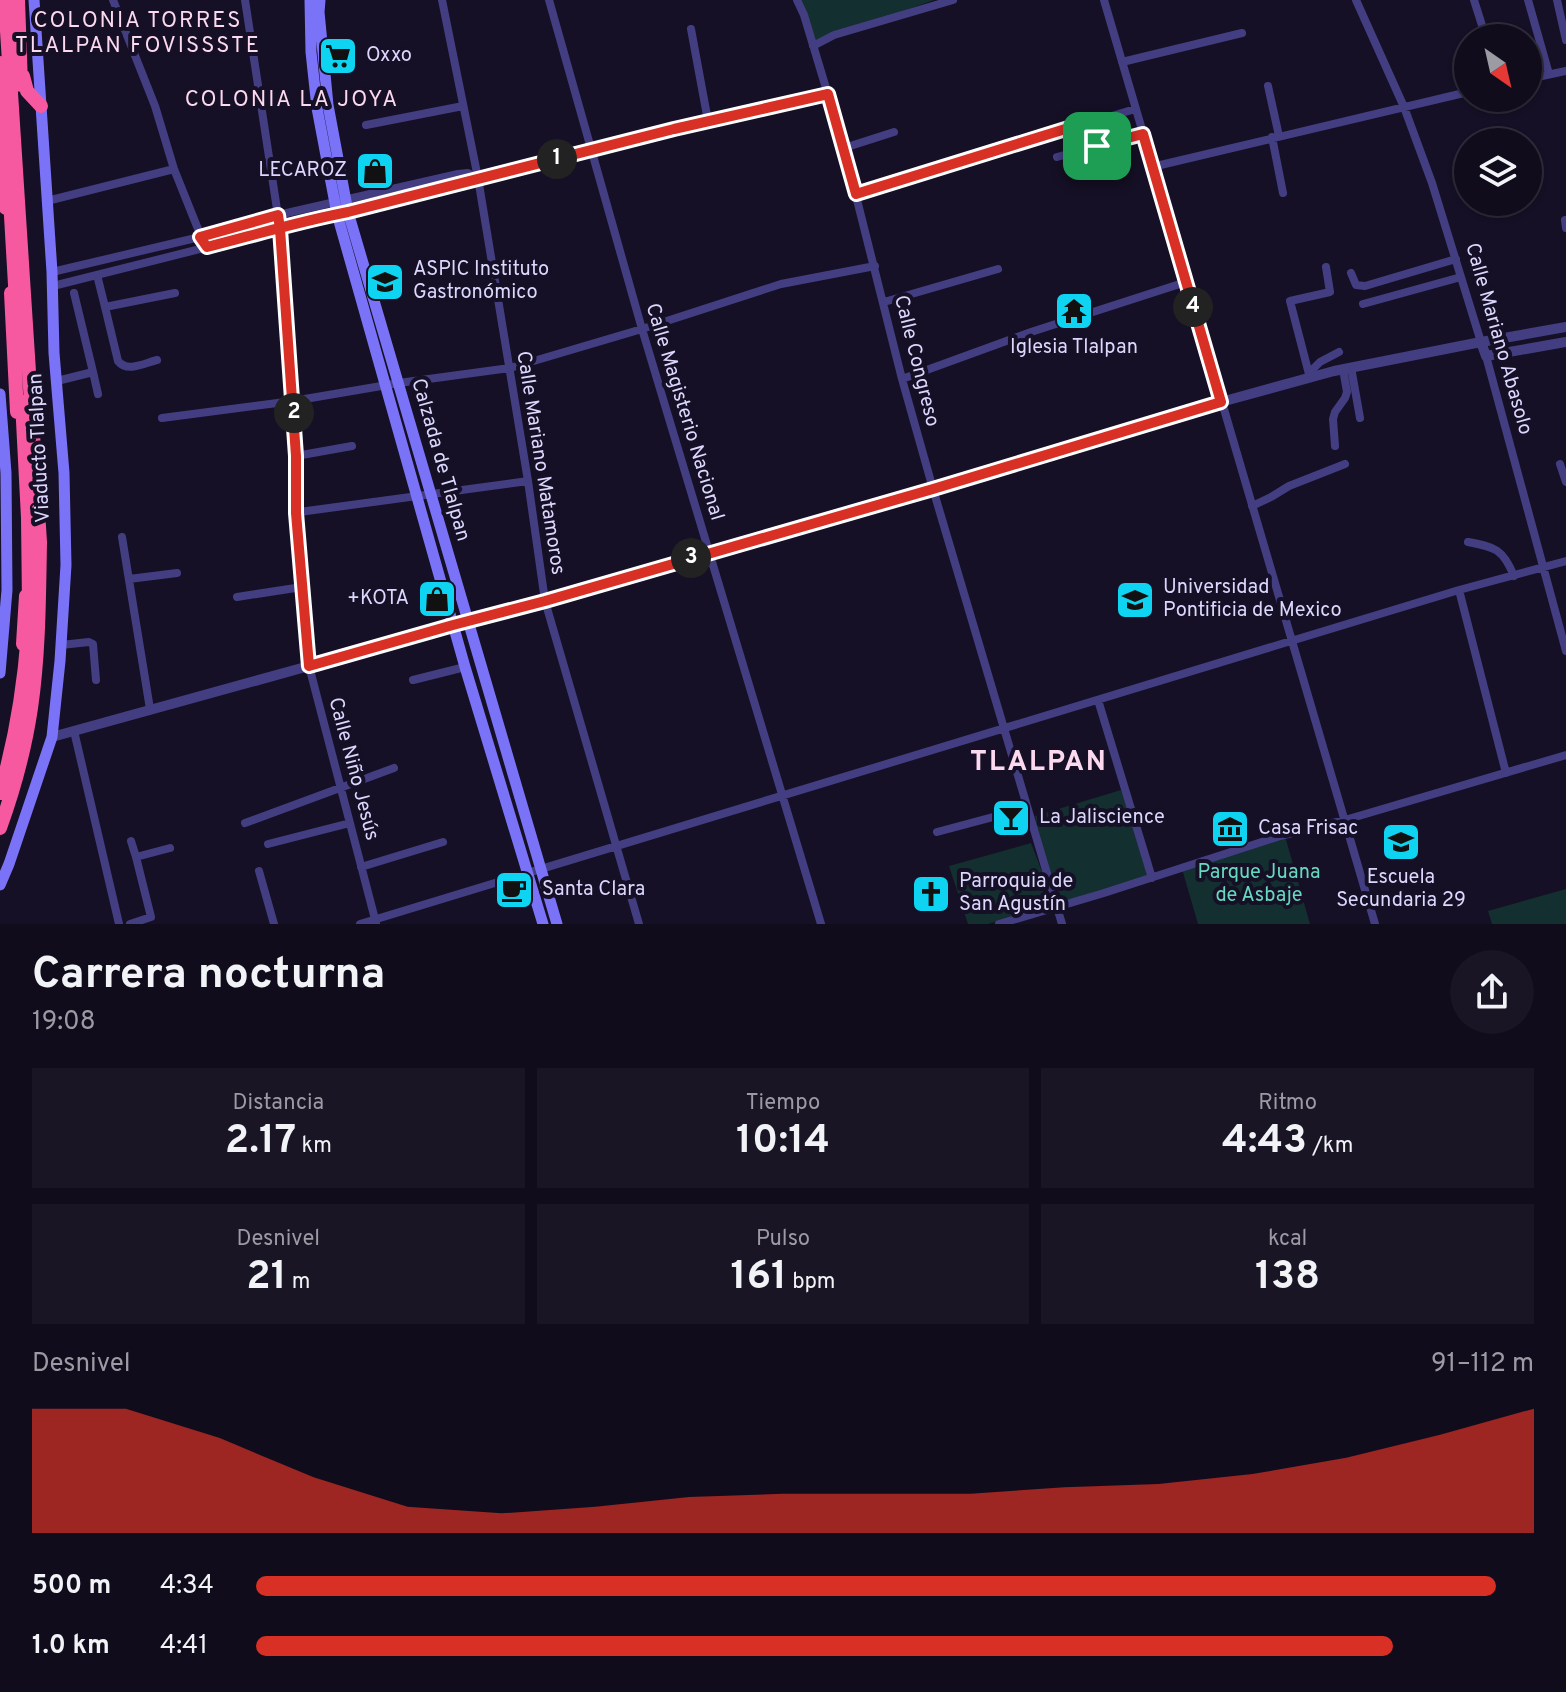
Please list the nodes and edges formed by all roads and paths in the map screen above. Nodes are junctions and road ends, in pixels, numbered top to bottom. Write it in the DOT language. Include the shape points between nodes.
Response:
graph roads {
  1 [pos="6,0"];
  2 [pos="18,0"];
  3 [pos="34,0"];
  4 [pos="113,0"];
  5 [pos="245,0"];
  6 [pos="310,0"];
  7 [pos="320,0"];
  8 [pos="442,0"];
  9 [pos="549,0"];
  10 [pos="797,0"];
  11 [pos="953,0"];
  12 [pos="1104,0"];
  13 [pos="1356,0"];
  14 [pos="1474,0"];
  15 [pos="1528,0"];
  16 [pos="1557,0"];
  17 [pos="1482,24"];
  18 [pos="691,29"];
  19 [pos="1242,33"];
  20 [pos="1566,40"];
  21 [pos="813,46"];
  22 [pos="1122,62"];
  23 [pos="0,63"];
  24 [pos="1566,71"];
  25 [pos="1549,74"];
  26 [pos="1542,76"];
  27 [pos="1268,86"];
  28 [pos="828,94"];
  29 [pos="1454,95"];
  30 [pos="0,101"];
  31 [pos="41,106"];
  32 [pos="463,106"];
  33 [pos="1404,107"];
  34 [pos="1135,109"];
  35 [pos="708,121"];
  36 [pos="1088,122"];
  37 [pos="366,125"];
  38 [pos="894,132"];
  39 [pos="1143,134"];
  40 [pos="1275,137"];
  41 [pos="1097,146"];
  42 [pos="844,148"];
  43 [pos="593,150"];
  44 [pos="1057,157"];
  45 [pos="1152,167"];
  46 [pos="174,169"];
  47 [pos="478,178"];
  48 [pos="1283,193"];
  49 [pos="856,194"];
  50 [pos="47,201"];
  51 [pos="341,207"];
  52 [pos="16,209"];
  53 [pos="278,215"];
  54 [pos="280,229"];
  55 [pos="200,237"];
  56 [pos="207,247"];
  57 [pos="1456,259"];
  58 [pos="875,266"];
  59 [pos="1326,267"];
  60 [pos="998,269"];
  61 [pos="52,272"];
  62 [pos="1351,273"];
  63 [pos="97,275"];
  64 [pos="1461,277"];
  65 [pos="1186,282"];
  66 [pos="53,286"];
  67 [pos="1365,286"];
  68 [pos="74,293"];
  69 [pos="175,293"];
  70 [pos="884,302"];
  71 [pos="105,307"];
  72 [pos="1562,328"];
  73 [pos="642,329"];
  74 [pos="1536,332"];
  75 [pos="1481,342"];
  76 [pos="1564,342"];
  77 [pos="1539,347"];
  78 [pos="1339,352"];
  79 [pos="1486,356"];
  80 [pos="157,360"];
  81 [pos="510,368"];
  82 [pos="1347,368"];
  83 [pos="93,372"];
  84 [pos="1309,376"];
  85 [pos="902,379"];
  86 [pos="57,381"];
  87 [pos="399,383"];
  88 [pos="385,386"];
  89 [pos="0,394"];
  90 [pos="98,394"];
  91 [pos="293,401"];
  92 [pos="1221,402"];
  93 [pos="162,418"];
  94 [pos="1360,418"];
  95 [pos="352,446"];
  96 [pos="1335,446"];
  97 [pos="296,456"];
  98 [pos="1345,464"];
  99 [pos="1560,464"];
  100 [pos="528,481"];
  101 [pos="1566,482"];
  102 [pos="933,489"];
  103 [pos="431,494"];
  104 [pos="417,497"];
  105 [pos="1252,506"];
  106 [pos="294,513"];
  107 [pos="3,523"];
  108 [pos="122,537"];
  109 [pos="1468,542"];
  110 [pos="710,552"];
  111 [pos="1566,561"];
  112 [pos="1543,568"];
  113 [pos="177,573"];
  114 [pos="1514,576"];
  115 [pos="129,579"];
  116 [pos="302,587"];
  117 [pos="1459,590"];
  118 [pos="237,597"];
  119 [pos="545,601"];
  120 [pos="467,621"];
  121 [pos="453,625"];
  122 [pos="1291,641"];
  123 [pos="61,645"];
  124 [pos="1566,651"];
  125 [pos="309,666"];
  126 [pos="465,667"];
  127 [pos="0,673"];
  128 [pos="96,680"];
  129 [pos="413,680"];
  130 [pos="1098,700"];
  131 [pos="150,709"];
  132 [pos="1005,729"];
  133 [pos="74,731"];
  134 [pos="52,737"];
  135 [pos="1566,755"];
  136 [pos="394,768"];
  137 [pos="1506,773"];
  138 [pos="0,778"];
  139 [pos="341,787"];
  140 [pos="0,793"];
  141 [pos="783,797"];
  142 [pos="1027,808"];
  143 [pos="1345,820"];
  144 [pos="245,823"];
  145 [pos="350,823"];
  146 [pos="0,828"];
  147 [pos="937,832"];
  148 [pos="131,841"];
  149 [pos="443,842"];
  150 [pos="268,844"];
  151 [pos="616,846"];
  152 [pos="170,848"];
  153 [pos="136,857"];
  154 [pos="361,867"];
  155 [pos="541,869"];
  156 [pos="259,871"];
  157 [pos="528,873"];
  158 [pos="1152,878"];
  159 [pos="0,885"];
  160 [pos="1057,907"];
  161 [pos="376,922"];
  162 [pos="119,924"];
  163 [pos="130,924"];
  164 [pos="274,924"];
  165 [pos="360,924"];
  166 [pos="543,924"];
  167 [pos="557,924"];
  168 [pos="639,924"];
  169 [pos="821,924"];
  170 [pos="999,924"];
  171 [pos="1062,924"];
  172 [pos="1375,924"];
  1 -- 31 [label="highway" via="24,83"];
  1 -- 52 [label="highway"];
  1 -- 146 [label="highway, Viaducto Tlalpan" via="40,586 31,710"];
  2 -- 52 [label="highway" via="22,148"];
  3 -- 31 [label="main road, Viaducto Tlalpan"];
  4 -- 46 [label="street"];
  5 -- 53 [label="street, Calle Niño Jesús"];
  6 -- 51 [label="main road, Calzada de Tlalpan" via="317,108"];
  7 -- 51 [label="main road, Calzada de Tlalpan"];
  8 -- 32 [label="street, Calle Mariano Matamoros"];
  9 -- 43 [label="street, Calle Magisterio Nacional"];
  10 -- 21 [label="street, Calle Congreso"];
  11 -- 21 [label="street"];
  12 -- 22 [label="street"];
  13 -- 33 [label="street, Calle Mariano Abasolo"];
  14 -- 17 [label="street"];
  15 -- 25 [label="street"];
  16 -- 20 [label="street"];
  18 -- 35 [label="street"];
  19 -- 22 [label="street"];
  21 -- 28 [label="street, Calle Congreso"];
  22 -- 34 [label="street"];
  23 -- 140 [label="highway" via="30,597 21,692"];
  24 -- 25 [label="street"];
  25 -- 26 [label="street"];
  27 -- 40 [label="street"];
  28 -- 35 [label="street"];
  28 -- 42 [label="street, Calle Congreso"];
  29 -- 33 [label="street"];
  30 -- 138 [label="highway, Viaducto Tlalpan" via="26,591 15,712"];
  31 -- 50 [label="main road, Viaducto Tlalpan"];
  32 -- 37 [label="street"];
  32 -- 47 [label="street, Calle Mariano Matamoros"];
  33 -- 40 [label="street"];
  33 -- 57 [label="street, Calle Mariano Abasolo"];
  34 -- 36 [label="street"];
  34 -- 39 [label="street"];
  35 -- 43 [label="street"];
  36 -- 41 [label="street"];
  36 -- 49 [label="street"];
  38 -- 42 [label="street"];
  39 -- 41 [label="street"];
  39 -- 45 [label="street"];
  40 -- 45 [label="street"];
  40 -- 48 [label="street"];
  41 -- 44 [label="street"];
  42 -- 49 [label="street, Calle Congreso"];
  43 -- 47 [label="street"];
  43 -- 73 [label="street, Calle Magisterio Nacional"];
  45 -- 65 [label="street"];
  46 -- 50 [label="street"];
  46 -- 55 [label="street"];
  47 -- 51 [label="street"];
  47 -- 81 [label="street, Calle Mariano Matamoros"];
  49 -- 58 [label="street, Calle Congreso"];
  50 -- 61 [label="main road, Viaducto Tlalpan"];
  51 -- 53 [label="street"];
  51 -- 54 [label="street"];
  51 -- 87 [label="main road, Calzada de Tlalpan"];
  51 -- 88 [label="main road, Calzada de Tlalpan"];
  52 -- 146 [label="highway" via="36,600 28,703"];
  53 -- 54 [label="street, Calle Niño Jesús"];
  53 -- 55 [label="street"];
  54 -- 56 [label="street"];
  54 -- 91 [label="street, Calle Niño Jesús"];
  55 -- 56 [label="street"];
  55 -- 61 [label="street"];
  56 -- 63 [label="street"];
  57 -- 64 [label="street, Calle Mariano Abasolo"];
  57 -- 67 [label="street"];
  58 -- 70 [label="street, Calle Congreso"];
  58 -- 73 [label="street" via="781,284"];
  59 -- 84 [label="street" via="1330,292 1290,301"];
  60 -- 70 [label="street"];
  61 -- 66 [label="main road, Viaducto Tlalpan"];
  62 -- 67 [label="street" via="1356,285"];
  63 -- 66 [label="street"];
  63 -- 71 [label="street"];
  64 -- 67 [label="street" via="1366,304"];
  64 -- 75 [label="street, Calle Mariano Abasolo"];
  65 -- 85 [label="street"];
  65 -- 92 [label="street"];
  66 -- 86 [label="main road, Viaducto Tlalpan"];
  68 -- 83 [label="street"];
  69 -- 71 [label="street"];
  70 -- 85 [label="street, Calle Congreso"];
  71 -- 80 [label="street" via="121,365"];
  72 -- 74 [label="street"];
  72 -- 76 [label="street" via="1558,335"];
  73 -- 81 [label="street"];
  73 -- 110 [label="street, Calle Magisterio Nacional"];
  74 -- 75 [label="street"];
  74 -- 77 [label="street" via="1542,338"];
  75 -- 79 [label="street, Calle Mariano Abasolo"];
  75 -- 82 [label="street"];
  76 -- 77 [label="street"];
  77 -- 79 [label="street"];
  78 -- 84 [label="street" via="1320,362"];
  79 -- 112 [label="street, Calle Mariano Abasolo"];
  81 -- 87 [label="street"];
  81 -- 100 [label="street, Calle Mariano Matamoros"];
  82 -- 84 [label="street"];
  82 -- 94 [label="street"];
  82 -- 96 [label="street" via="1347,392 1333,419"];
  83 -- 86 [label="street"];
  83 -- 90 [label="street"];
  84 -- 92 [label="street"];
  85 -- 102 [label="street, Calle Congreso"];
  86 -- 123 [label="main road, Viaducto Tlalpan" via="66,565"];
  87 -- 88 [label="street"];
  87 -- 103 [label="main road, Calzada de Tlalpan"];
  88 -- 91 [label="street"];
  88 -- 104 [label="main road, Calzada de Tlalpan"];
  89 -- 107 [label="main road, Viaducto Tlalpan" via="6,473"];
  91 -- 93 [label="street"];
  91 -- 97 [label="street, Calle Niño Jesús"];
  92 -- 102 [label="street"];
  92 -- 105 [label="street"];
  95 -- 97 [label="street"];
  97 -- 106 [label="street, Calle Niño Jesús"];
  98 -- 105 [label="street"];
  99 -- 101 [label="street"];
  100 -- 103 [label="street"];
  100 -- 119 [label="street, Calle Mariano Matamoros"];
  102 -- 110 [label="street"];
  102 -- 132 [label="street, Calle Congreso"];
  103 -- 104 [label="street"];
  103 -- 120 [label="main road, Calzada de Tlalpan"];
  104 -- 106 [label="street"];
  104 -- 121 [label="main road, Calzada de Tlalpan"];
  105 -- 122 [label="street"];
  106 -- 116 [label="street, Calle Niño Jesús"];
  107 -- 127 [label="main road, Viaducto Tlalpan" via="7,590"];
  108 -- 115 [label="street"];
  109 -- 114 [label="street" via="1497,550"];
  110 -- 119 [label="street"];
  110 -- 141 [label="street, Calle Magisterio Nacional"];
  111 -- 112 [label="street"];
  112 -- 114 [label="street"];
  112 -- 124 [label="street, Calle Mariano Abasolo"];
  113 -- 115 [label="street"];
  114 -- 117 [label="street"];
  115 -- 131 [label="street"];
  116 -- 118 [label="street"];
  116 -- 125 [label="street, Calle Niño Jesús"];
  117 -- 122 [label="street"];
  117 -- 137 [label="street"];
  119 -- 120 [label="street"];
  119 -- 151 [label="street, Calle Mariano Matamoros"];
  120 -- 121 [label="street"];
  120 -- 155 [label="main road, Calzada de Tlalpan"];
  121 -- 125 [label="street"];
  121 -- 126 [label="main road, Calzada de Tlalpan"];
  122 -- 130 [label="street"];
  122 -- 143 [label="street"];
  123 -- 128 [label="street" via="93,644"];
  123 -- 134 [label="main road, Viaducto Tlalpan"];
  125 -- 131 [label="street"];
  125 -- 139 [label="street, Calle Niño Jesús"];
  126 -- 129 [label="street"];
  126 -- 157 [label="main road, Calzada de Tlalpan"];
  130 -- 132 [label="street"];
  130 -- 158 [label="street"];
  131 -- 133 [label="street"];
  132 -- 141 [label="street"];
  132 -- 142 [label="street, Calle Congreso"];
  133 -- 134 [label="street"];
  133 -- 162 [label="street"];
  134 -- 159 [label="main road, Viaducto Tlalpan"];
  135 -- 137 [label="street"];
  136 -- 139 [label="street"];
  137 -- 143 [label="street"];
  139 -- 144 [label="street"];
  139 -- 145 [label="street, Calle Niño Jesús"];
  141 -- 151 [label="street"];
  141 -- 169 [label="street, Calle Magisterio Nacional"];
  142 -- 147 [label="street"];
  142 -- 160 [label="street, Calle Congreso"];
  143 -- 158 [label="street"];
  143 -- 172 [label="street"];
  145 -- 150 [label="street"];
  145 -- 154 [label="street, Calle Niño Jesús"];
  148 -- 153 [label="street"];
  149 -- 154 [label="street"];
  151 -- 155 [label="street"];
  151 -- 168 [label="street, Calle Mariano Matamoros"];
  152 -- 153 [label="street"];
  153 -- 163 [label="street" via="151,917"];
  154 -- 161 [label="street, Calle Niño Jesús"];
  155 -- 157 [label="street"];
  155 -- 167 [label="main road, Calzada de Tlalpan"];
  156 -- 164 [label="street"];
  157 -- 161 [label="street"];
  157 -- 166 [label="main road, Calzada de Tlalpan"];
  158 -- 160 [label="street"];
  160 -- 170 [label="street"];
  160 -- 171 [label="street, Calle Congreso"];
  161 -- 165 [label="street"];
}
